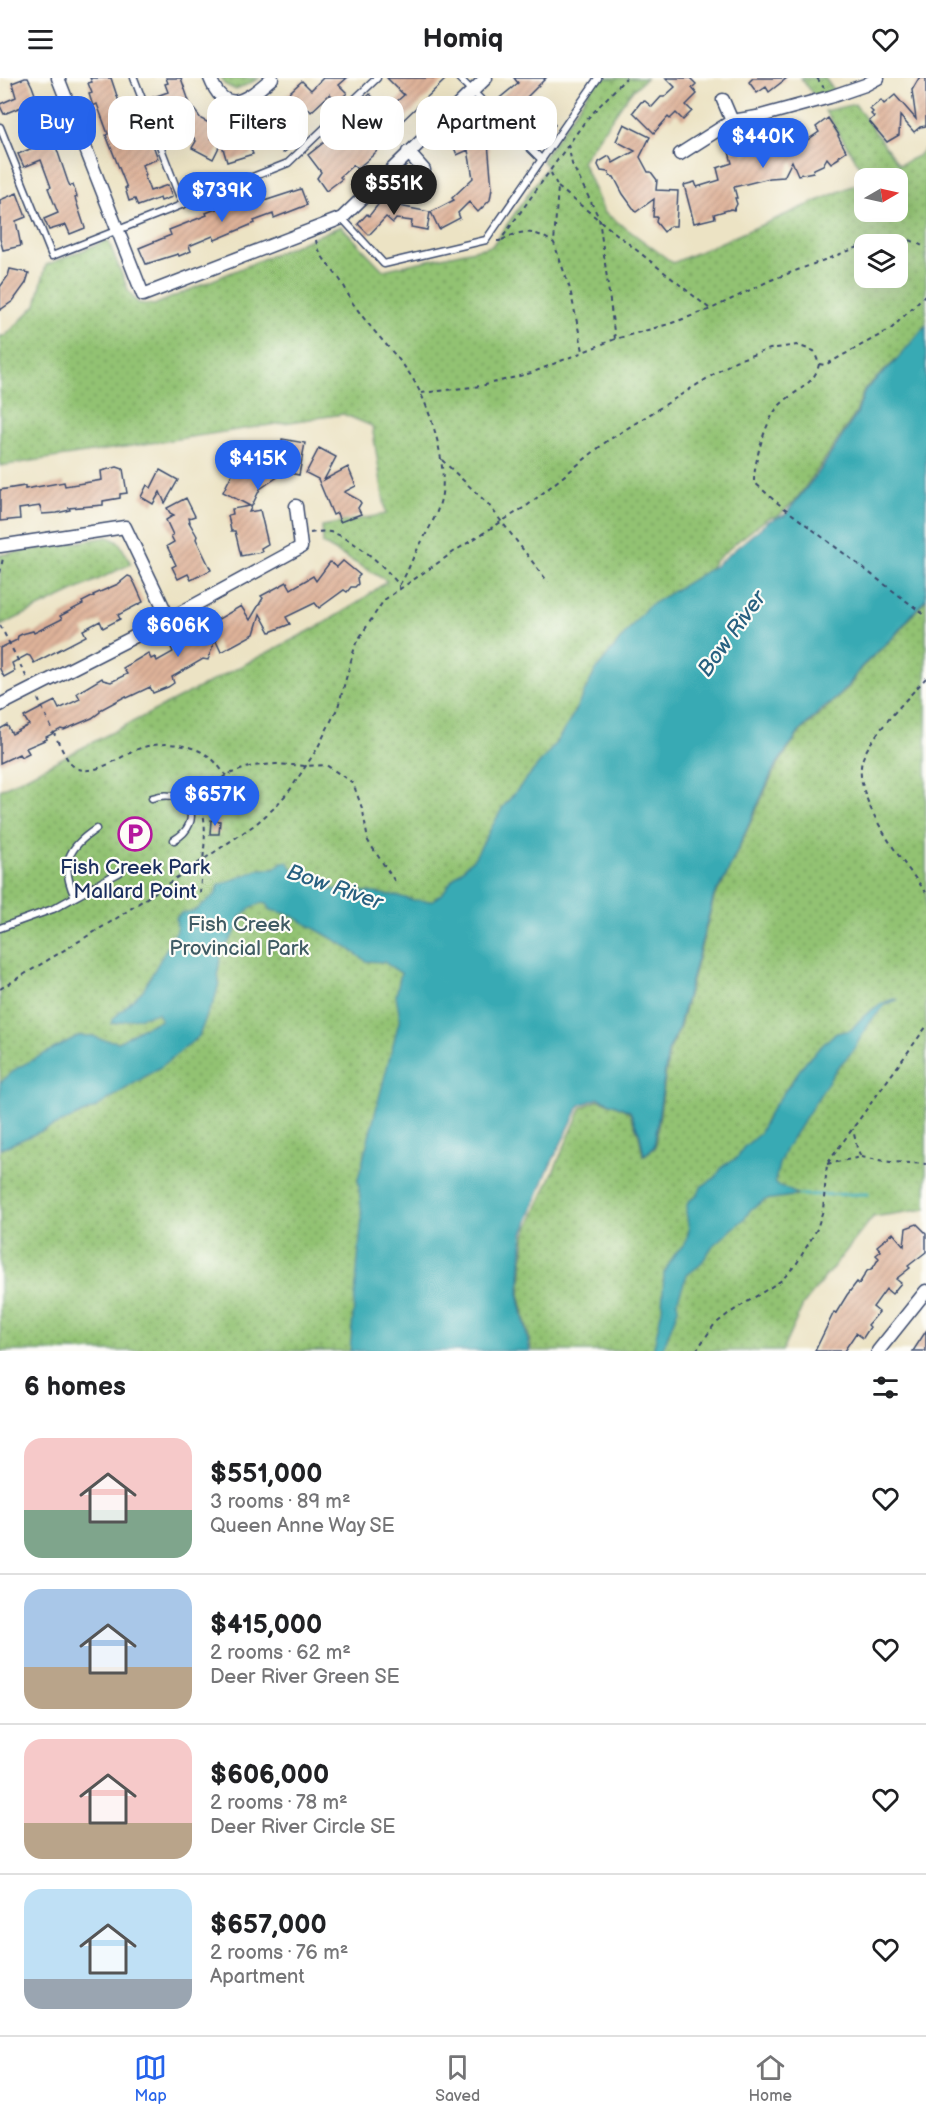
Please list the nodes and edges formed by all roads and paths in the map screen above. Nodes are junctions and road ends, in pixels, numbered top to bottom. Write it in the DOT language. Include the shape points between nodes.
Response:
graph roads {
  1 [pos="58,78"];
  2 [pos="134,78"];
  3 [pos="210,78"];
  4 [pos="272,78"];
  5 [pos="377,78"];
  6 [pos="459,78"];
  7 [pos="486,78"];
  8 [pos="598,78"];
  9 [pos="626,78"];
  10 [pos="879,78"];
  11 [pos="472,92"];
  12 [pos="723,100"];
  13 [pos="732,121"];
  14 [pos="0,127"];
  15 [pos="567,144"];
  16 [pos="408,152"];
  17 [pos="680,154"];
  18 [pos="542,160"];
  19 [pos="424,170"];
  20 [pos="550,171"];
  21 [pos="558,187"];
  22 [pos="182,203"];
  23 [pos="342,218"];
  24 [pos="599,218"];
  25 [pos="315,228"];
  26 [pos="117,230"];
  27 [pos="908,239"];
  28 [pos="486,240"];
  29 [pos="500,241"];
  30 [pos="554,243"];
  31 [pos="926,248"];
  32 [pos="854,249"];
  33 [pos="926,294"];
  34 [pos="711,309"];
  35 [pos="615,339"];
  36 [pos="583,352"];
  37 [pos="819,364"];
  38 [pos="421,393"];
  39 [pos="442,460"];
  40 [pos="296,506"];
  41 [pos="501,522"];
  42 [pos="300,535"];
  43 [pos="1,546"];
  44 [pos="0,573"];
  45 [pos="548,582"];
  46 [pos="399,585"];
  47 [pos="399,591"];
  48 [pos="926,616"];
  49 [pos="169,619"];
  50 [pos="926,678"];
  51 [pos="0,705"];
  52 [pos="66,755"];
  53 [pos="306,766"];
  54 [pos="226,775"];
  55 [pos="152,798"];
  56 [pos="198,800"];
  57 [pos="189,809"];
  58 [pos="96,829"];
  59 [pos="174,840"];
  60 [pos="203,859"];
  61 [pos="120,872"];
  62 [pos="396,883"];
  63 [pos="926,891"];
  64 [pos="75,897"];
  65 [pos="200,897"];
  66 [pos="0,928"];
  67 [pos="0,988"];
  68 [pos="926,1027"];
  69 [pos="853,1128"];
  70 [pos="861,1157"];
  71 [pos="827,1164"];
  72 [pos="926,1164"];
  73 [pos="926,1292"];
  74 [pos="696,1351"];
  75 [pos="878,1351"];
  1 -- 26 [label="street"];
  2 -- 22 [label="lane"];
  3 -- 4 [label="street" via="216,92 228,101 245,99"];
  5 -- 22 [label="lane" via="288,163"];
  6 -- 11 [label="lane"];
  7 -- 11 [label="street"];
  8 -- 18 [label="lane"];
  9 -- 15 [label="path"];
  10 -- 13 [label="street" via="830,97"];
  11 -- 16 [label="street"];
  11 -- 18 [label="lane"];
  12 -- 13 [label="street"];
  13 -- 17 [label="street"];
  14 -- 26 [label="lane" via="52,256"];
  15 -- 20 [label="path"];
  15 -- 24 [label="path" via="572,164"];
  16 -- 19 [label="street"];
  16 -- 23 [label="street"];
  18 -- 28 [label="lane"];
  20 -- 21 [label="path"];
  20 -- 29 [label="path"];
  21 -- 24 [label="path"];
  21 -- 30 [label="path"];
  22 -- 26 [label="lane"];
  23 -- 25 [label="street"];
  23 -- 28 [label="lane" via="384,264"];
  24 -- 34 [label="path"];
  24 -- 35 [label="path"];
  25 -- 26 [label="street" via="143,295"];
  25 -- 38 [label="path" via="316,243 330,269"];
  27 -- 31 [label="path"];
  28 -- 29 [label="path"];
  29 -- 30 [label="path" via="526,231"];
  30 -- 36 [label="path" via="570,289"];
  32 -- 34 [label="path" via="771,280"];
  33 -- 37 [label="path" via="891,329 825,365"];
  34 -- 35 [label="path"];
  35 -- 36 [label="path"];
  36 -- 38 [label="path" via="504,381"];
  37 -- 41 [label="path" via="814,351 797,345 735,361 607,441"];
  37 -- 48 [label="path" via="817,375 785,400 773,415 754,482"];
  38 -- 39 [label="path"];
  39 -- 41 [label="path"];
  39 -- 46 [label="path" via="441,497 434,520"];
  40 -- 42 [label="street"];
  41 -- 45 [label="path"];
  41 -- 47 [label="path"];
  42 -- 46 [label="path" via="336,534 387,570"];
  42 -- 49 [label="street" via="301,547"];
  43 -- 44 [label="path" via="4,555"];
  43 -- 49 [label="street" via="125,527"];
  46 -- 47 [label="path"];
  47 -- 53 [label="path" via="384,600 359,636 338,707"];
  49 -- 51 [label="street"];
  50 -- 63 [label="path" via="869,746 862,760 861,777 871,811 909,872"];
  52 -- 54 [label="path" via="71,765 84,771 144,747 192,747 211,758"];
  53 -- 54 [label="path" via="262,765"];
  53 -- 60 [label="path" via="266,816"];
  53 -- 62 [label="path" via="326,765 353,783 368,841"];
  54 -- 56 [label="path"];
  55 -- 57 [label="lane" via="176,796"];
  56 -- 57 [label="path"];
  56 -- 60 [label="path" via="204,812"];
  57 -- 59 [label="lane" via="188,826"];
  58 -- 64 [label="lane" via="70,854 67,874"];
  60 -- 65 [label="path"];
  60 -- 67 [label="path" via="114,920"];
  61 -- 64 [label="lane"];
  64 -- 66 [label="lane"];
  68 -- 69 [label="path"];
  69 -- 70 [label="path"];
  69 -- 71 [label="path"];
  70 -- 71 [label="path"];
  70 -- 72 [label="path"];
  71 -- 74 [label="path" via="823,1210 797,1263 782,1280 714,1325"];
  73 -- 75 [label="street"];
}
